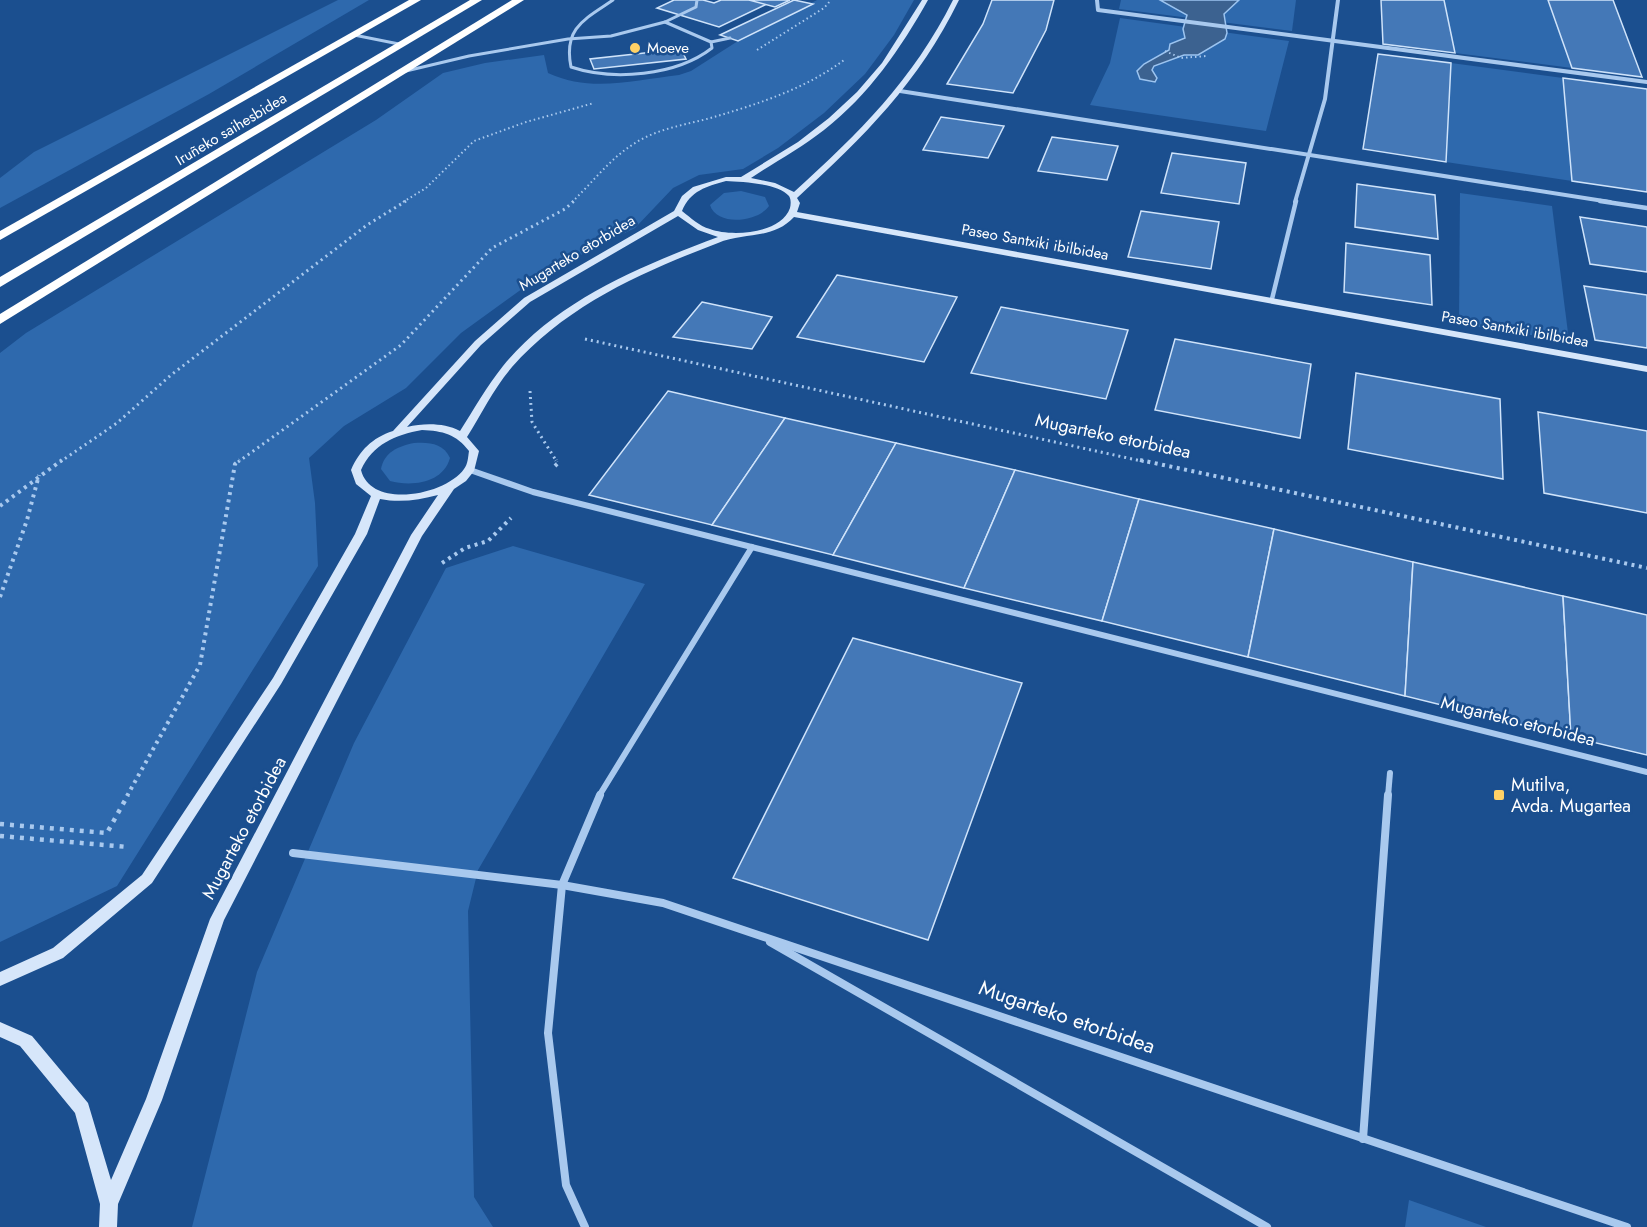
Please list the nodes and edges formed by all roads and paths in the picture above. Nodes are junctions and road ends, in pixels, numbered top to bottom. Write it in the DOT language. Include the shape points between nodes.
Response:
graph roads {
  1 [pos="416,0"];
  2 [pos="477,0"];
  3 [pos="519,0"];
  4 [pos="613,0"];
  5 [pos="697,0"];
  6 [pos="831,0"];
  7 [pos="925,0"];
  8 [pos="956,0"];
  9 [pos="1097,0"];
  10 [pos="1338,0"];
  11 [pos="665,22"];
  12 [pos="354,35"];
  13 [pos="730,38"];
  14 [pos="568,39"];
  15 [pos="1336,41"];
  16 [pos="711,42"];
  17 [pos="402,45"];
  18 [pos="755,51"];
  19 [pos="1165,51"];
  20 [pos="849,54"];
  21 [pos="1181,58"];
  22 [pos="403,72"];
  23 [pos="1647,82"];
  24 [pos="900,91"];
  25 [pos="595,103"];
  26 [pos="1307,154"];
  27 [pos="744,179"];
  28 [pos="792,198"];
  29 [pos="1647,208"];
  30 [pos="678,212"];
  31 [pos="792,214"];
  32 [pos="0,236"];
  33 [pos="727,236"];
  34 [pos="0,283"];
  35 [pos="52,288"];
  36 [pos="1272,299"];
  37 [pos="0,320"];
  38 [pos="0,334"];
  39 [pos="583,339"];
  40 [pos="1647,369"];
  41 [pos="398,431"];
  42 [pos="463,435"];
  43 [pos="470,470"];
  44 [pos="40,474"];
  45 [pos="450,486"];
  46 [pos="377,494"];
  47 [pos="0,506"];
  48 [pos="752,547"];
  49 [pos="1647,568"];
  50 [pos="0,597"];
  51 [pos="1647,772"];
  52 [pos="1390,773"];
  53 [pos="0,824"];
  54 [pos="294,853"];
  55 [pos="562,885"];
  56 [pos="758,935"];
  57 [pos="0,979"];
  58 [pos="0,1029"];
  59 [pos="1364,1138"];
  60 [pos="109,1204"];
  61 [pos="108,1227"];
  62 [pos="585,1227"];
  63 [pos="1266,1227"];
  64 [pos="1627,1227"];
  1 -- 12 [label="highway, Iruñeko saihesbidea"];
  2 -- 17 [label="highway, Iruñeko saihesbidea"];
  3 -- 22 [label="highway"];
  4 -- 14 [label="lane" via="572,30"];
  5 -- 11 [label="lane" via="696,7"];
  6 -- 18 [label="path"];
  7 -- 27 [label="street" via="901,44 861,92 831,121"];
  8 -- 24 [label="street" via="945,25"];
  9 -- 15 [label="street" via="1098,10"];
  10 -- 15 [label="street"];
  11 -- 14 [label="lane" via="611,36"];
  11 -- 16 [label="lane"];
  12 -- 17 [label="lane"];
  12 -- 32 [label="highway, Iruñeko saihesbidea"];
  13 -- 16 [label="lane"];
  14 -- 16 [label="lane" via="571,67 599,75 678,66 699,58 712,48"];
  14 -- 22 [label="lane"];
  15 -- 23 [label="street"];
  15 -- 26 [label="street" via="1315,136"];
  17 -- 34 [label="highway, Iruñeko saihesbidea"];
  19 -- 21 [label="path"];
  20 -- 53 [label="path" via="823,76 797,87 714,117 667,128 631,145 565,209 492,248 401,345 235,464 200,665 107,833"];
  22 -- 35 [label="highway"];
  24 -- 26 [label="street"];
  24 -- 28 [label="street" via="847,148"];
  25 -- 44 [label="path" via="474,141 426,188 367,225 171,375 117,423"];
  26 -- 29 [label="street"];
  26 -- 36 [label="street"];
  27 -- 28 [label="street" via="774,185"];
  27 -- 30 [label="street" via="726,179 694,189 684,197"];
  28 -- 31 [label="street"];
  30 -- 33 [label="street" via="707,232"];
  30 -- 41 [label="street, Mugarteko etorbidea" via="527,300 478,343"];
  31 -- 33 [label="street" via="768,230"];
  31 -- 36 [label="street, Paseo Santxiki ibilbidea"];
  33 -- 42 [label="street" via="658,262 598,291 548,327 508,366"];
  35 -- 37 [label="highway"];
  35 -- 38 [label="highway"];
  36 -- 40 [label="street, Paseo Santxiki ibilbidea"];
  39 -- 49 [label="path, Mugarteko etorbidea"];
  41 -- 42 [label="street" via="445,428"];
  41 -- 46 [label="street" via="376,441 362,455 356,470 361,484"];
  42 -- 43 [label="street" via="474,451"];
  43 -- 45 [label="street"];
  43 -- 48 [label="street, Mugarteko etorbidea" via="514,486"];
  44 -- 47 [label="path"];
  44 -- 50 [label="path"];
  45 -- 46 [label="street" via="427,496 400,499"];
  45 -- 60 [label="street, Mugarteko etorbidea" via="417,536 217,919 154,1100"];
  46 -- 57 [label="street" via="361,534 277,681 147,879 58,953"];
  48 -- 51 [label="street, Mugarteko etorbidea"];
  48 -- 55 [label="street" via="596,802"];
  52 -- 59 [label="street"];
  54 -- 55 [label="street, Mugarteko etorbidea"];
  55 -- 56 [label="street, Mugarteko etorbidea" via="663,903"];
  55 -- 62 [label="street" via="548,1033 566,1185"];
  56 -- 59 [label="street, Mugarteko etorbidea"];
  56 -- 63 [label="street, Mugarteko etorbidea"];
  58 -- 60 [label="street" via="26,1041 82,1109"];
  59 -- 64 [label="street, Mugarteko etorbidea"];
  60 -- 61 [label="street"];
}
